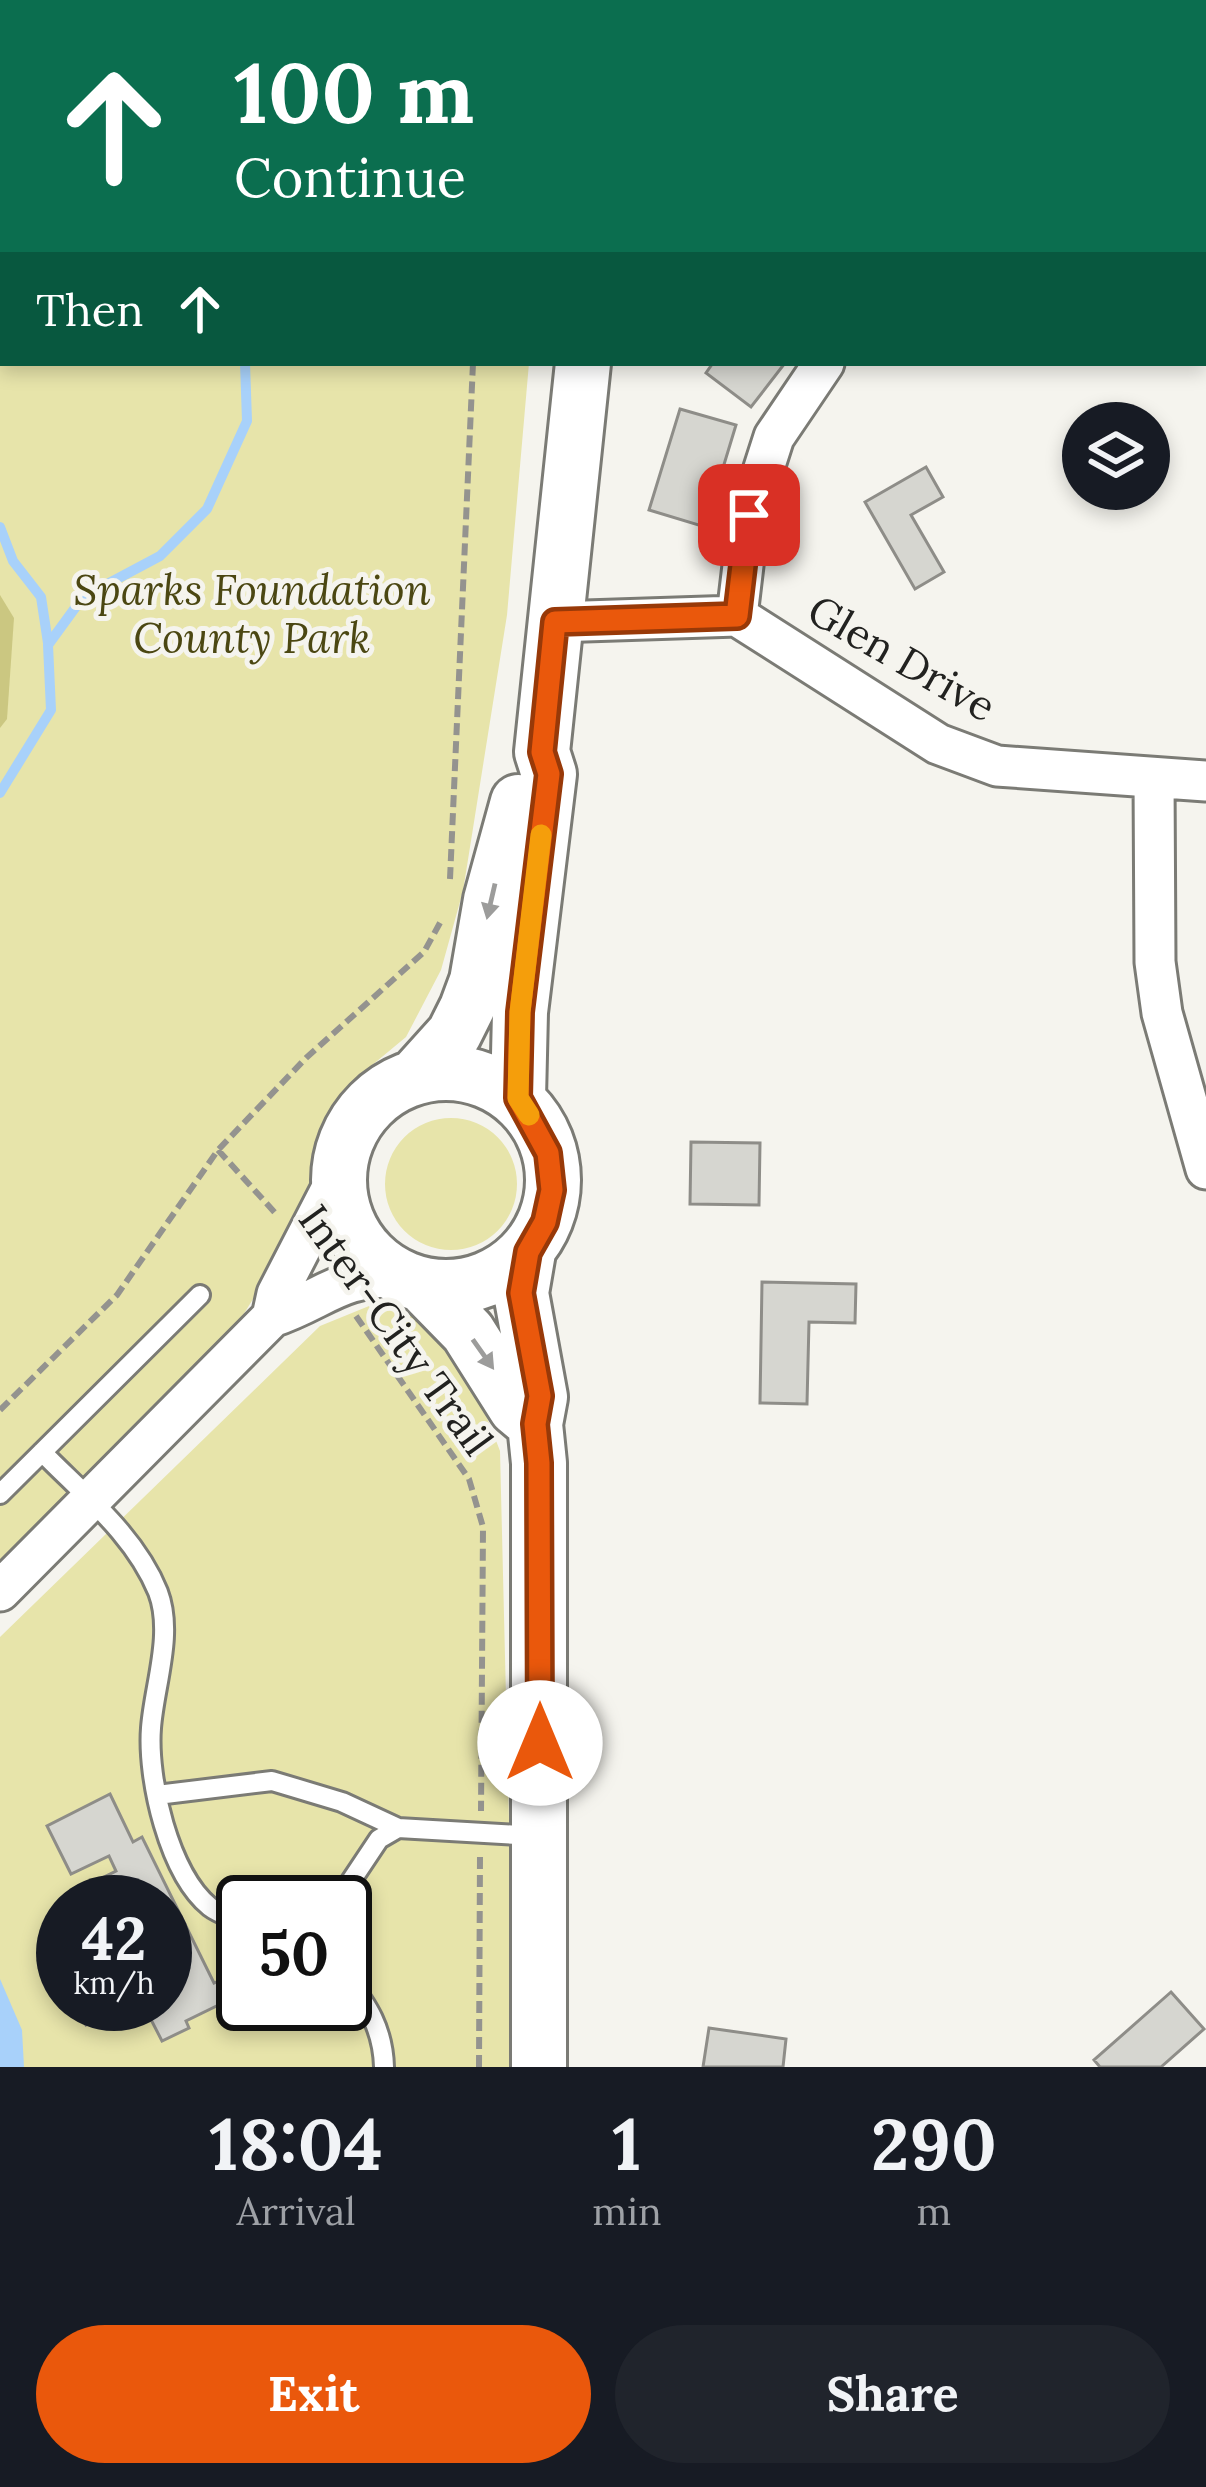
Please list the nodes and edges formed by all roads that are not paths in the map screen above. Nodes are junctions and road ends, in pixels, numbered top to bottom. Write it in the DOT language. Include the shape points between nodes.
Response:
graph roads {
  1 [pos="583,366"];
  2 [pos="822,366"];
  3 [pos="737,616"];
  4 [pos="555,622"];
  5 [pos="542,752"];
  6 [pos="1154,778"];
  7 [pos="1206,781"];
  8 [pos="417,1075"];
  9 [pos="518,1098"];
  10 [pos="1206,1169"];
  11 [pos="340,1172"];
  12 [pos="528,1252"];
  13 [pos="411,1283"];
  14 [pos="200,1295"];
  15 [pos="272,1317"];
  16 [pos="535,1424"];
  17 [pos="42,1452"];
  18 [pos="0,1494"];
  19 [pos="90,1500"];
  20 [pos="0,1591"];
  21 [pos="158,1795"];
  22 [pos="398,1828"];
  23 [pos="541,1836"];
  24 [pos="355,1875"];
  25 [pos="216,1910"];
  26 [pos="372,2012"];
  27 [pos="383,2067"];
  28 [pos="539,2067"];
  1 -- 4 [label="main road"];
  2 -- 3 [label="street" via="774,437 749,515"];
  3 -- 4 [label="street"];
  3 -- 6 [label="street, Glen Drive" via="938,744 997,766"];
  4 -- 5 [label="main road"];
  5 -- 8 [label="main road, one-way" via="526,771 467,1008"];
  5 -- 9 [label="main road" via="549,774 520,1012"];
  6 -- 7 [label="street, Glen Drive"];
  6 -- 10 [label="street" via="1155,962"];
  8 -- 9 [label="main road" via="469,1074"];
  8 -- 11 [label="main road" via="370,1103"];
  9 -- 12 [label="main road" via="548,1153 552,1190"];
  11 -- 13 [label="main road" via="360,1243"];
  11 -- 15 [label="street"];
  12 -- 13 [label="main road" via="484,1282 449,1289"];
  12 -- 16 [label="main road" via="521,1293 540,1396"];
  13 -- 15 [label="street" via="365,1276"];
  13 -- 16 [label="main road, one-way" via="468,1332"];
  14 -- 17 [label="lane"];
  15 -- 19 [label="street"];
  16 -- 23 [label="main road"];
  17 -- 18 [label="lane"];
  17 -- 19 [label="lane"];
  19 -- 20 [label="street"];
  19 -- 21 [label="lane" via="132,1544 160,1596 163,1648 150,1732"];
  21 -- 22 [label="lane" via="272,1781"];
  21 -- 25 [label="lane" via="160,1819 187,1875"];
  22 -- 23 [label="lane"];
  22 -- 24 [label="lane" via="379,1839"];
  23 -- 28 [label="main road"];
  26 -- 27 [label="lane"];
}
